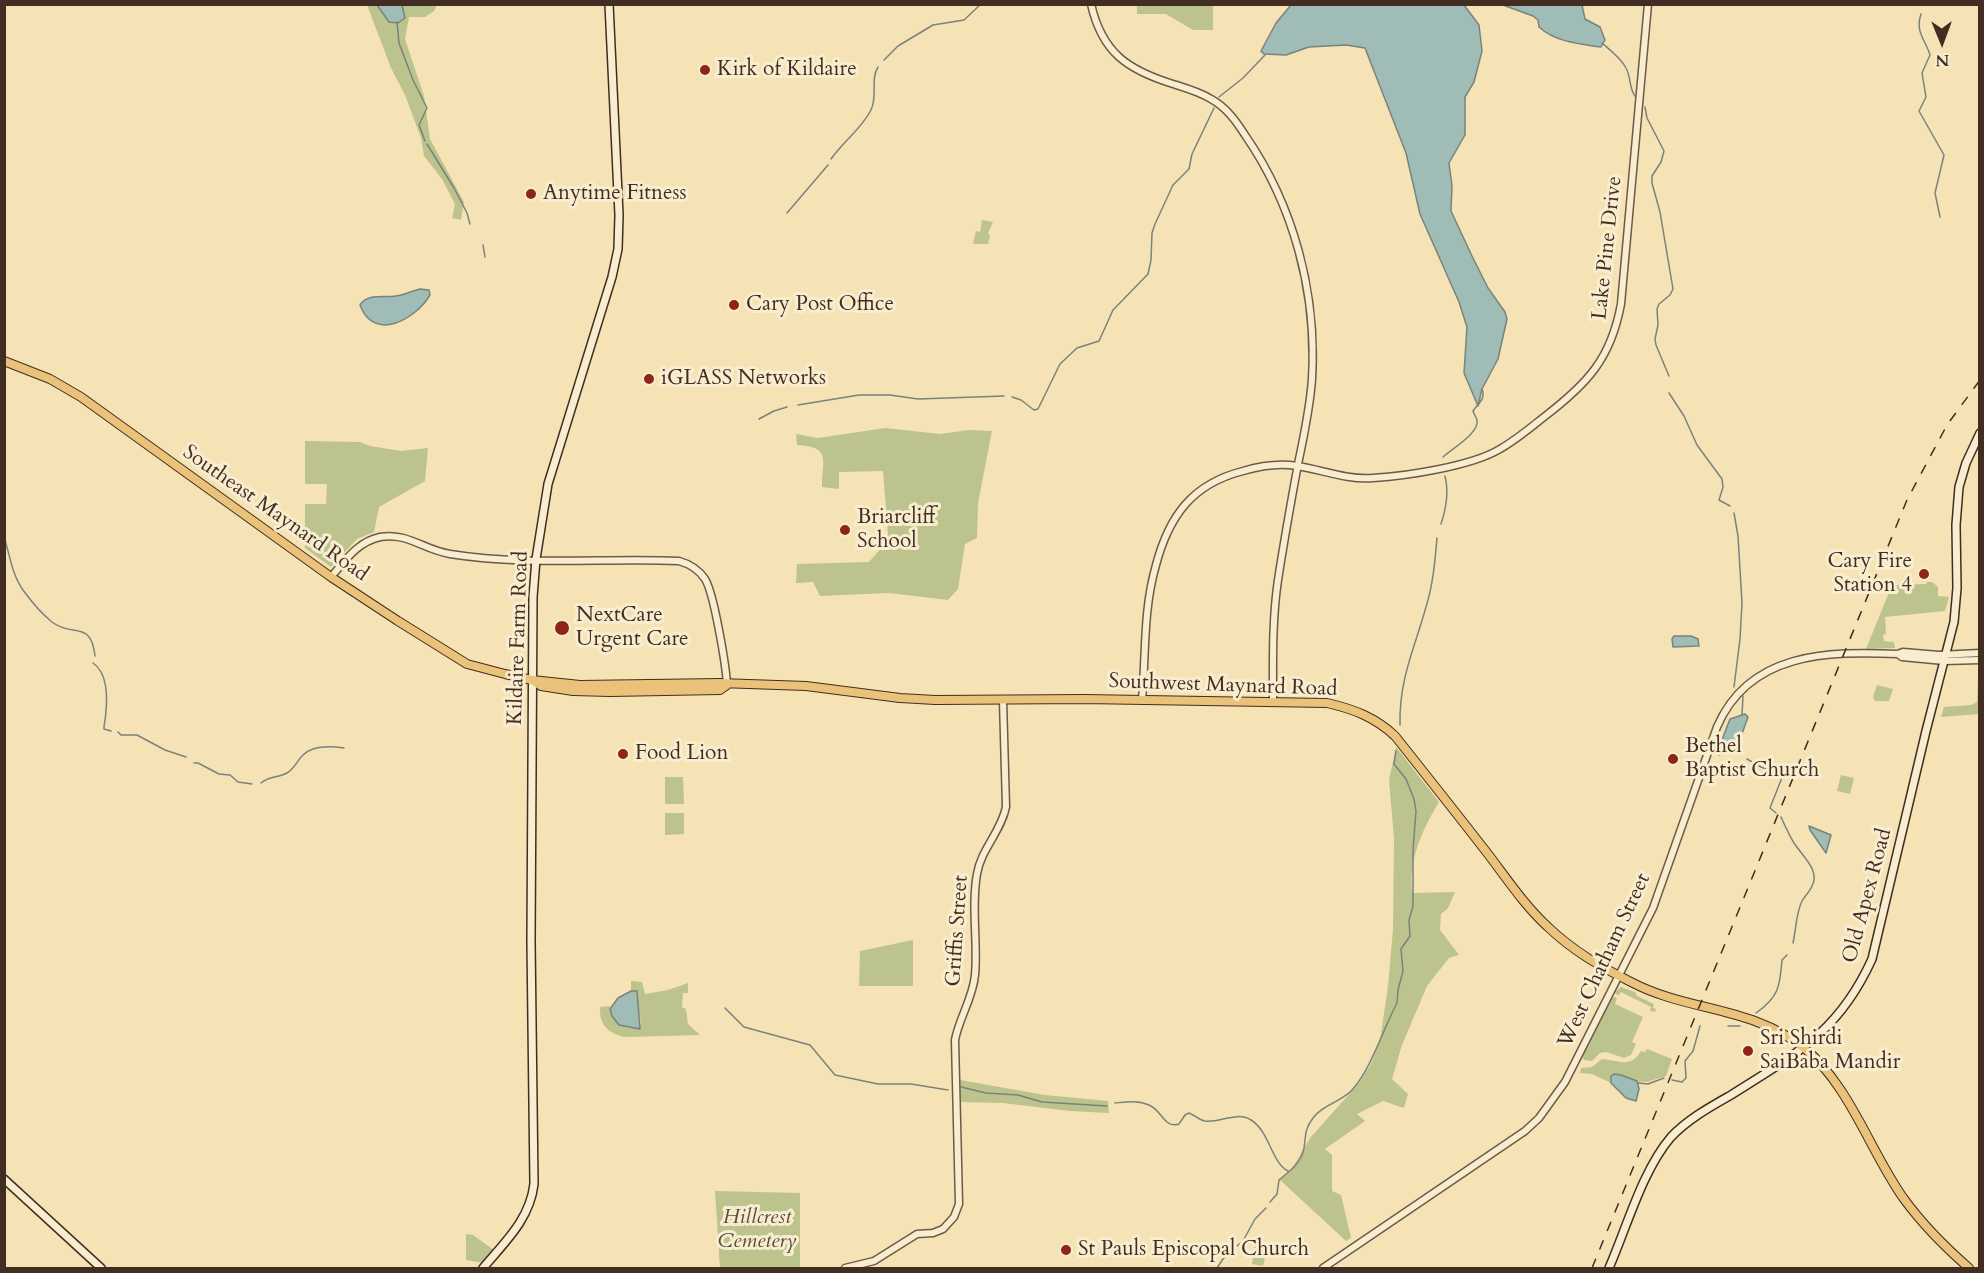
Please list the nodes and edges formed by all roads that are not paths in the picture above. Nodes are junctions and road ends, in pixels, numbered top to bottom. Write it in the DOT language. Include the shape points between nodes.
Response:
graph roads {
  1 [pos="609,4"];
  2 [pos="1091,4"];
  3 [pos="1648,4"];
  4 [pos="4,361"];
  5 [pos="1980,433"];
  6 [pos="1298,466"];
  7 [pos="536,559"];
  8 [pos="331,577"];
  9 [pos="1980,653"];
  10 [pos="1945,658"];
  11 [pos="1980,660"];
  12 [pos="532,680"];
  13 [pos="647,685"];
  14 [pos="727,685"];
  15 [pos="610,692"];
  16 [pos="1003,700"];
  17 [pos="1142,700"];
  18 [pos="1273,702"];
  19 [pos="1619,976"];
  20 [pos="1804,1048"];
  21 [pos="4,1179"];
  22 [pos="101,1269"];
  23 [pos="483,1269"];
  24 [pos="845,1269"];
  25 [pos="1323,1269"];
  26 [pos="1609,1269"];
  27 [pos="1969,1269"];
  1 -- 7 [label="main road, Kildaire Farm Road" via="618,249 548,484"];
  2 -- 6 [label="street" via="1104,40 1123,62 1151,77 1206,96 1229,113 1252,144 1277,192 1299,253 1311,313 1312,381"];
  3 -- 6 [label="street, Lake Pine Drive" via="1621,304 1615,333 1598,366 1537,423 1501,449 1476,460 1372,478 1336,476"];
  4 -- 8 [label="main road, Southeast Maynard Road" via="50,379 81,397"];
  5 -- 10 [label="main road, Old Apex Road" via="1959,487 1957,597"];
  6 -- 17 [label="street, Lake Pine Drive" via="1263,466 1226,476 1200,490 1174,518 1156,563 1149,596"];
  6 -- 18 [label="street" via="1277,588"];
  7 -- 8 [label="street" via="450,554 408,538 389,536 359,547"];
  7 -- 12 [label="main road, Kildaire Farm Road"];
  7 -- 14 [label="street" via="677,561 694,568 710,589"];
  8 -- 12 [label="main road, Southeast Maynard Road" via="467,664"];
  9 -- 10 [label="street, West Chatham Street"];
  10 -- 11 [label="street, West Chatham Street"];
  10 -- 19 [label="street, West Chatham Street" via="1903,652 1791,661 1766,671 1737,694 1717,727 1654,905"];
  10 -- 20 [label="main road, Old Apex Road" via="1872,959 1838,1015"];
  12 -- 13 [label="main road, Southwest Maynard Road"];
  12 -- 15 [label="main road, Southwest Maynard Road" via="541,686 573,691"];
  12 -- 23 [label="main road, Kildaire Farm Road" via="534,1184 525,1216"];
  13 -- 14 [label="main road, Southwest Maynard Road"];
  13 -- 15 [label="main road"];
  14 -- 15 [label="main road, Southwest Maynard Road" via="721,690"];
  14 -- 16 [label="main road, Southwest Maynard Road" via="806,686 900,698"];
  16 -- 17 [label="main road, Southwest Maynard Road"];
  16 -- 24 [label="street, Griffis Street" via="1006,807 977,874 974,986 955,1040 958,1204 943,1229 914,1235 874,1261"];
  17 -- 18 [label="main road, Southwest Maynard Road"];
  18 -- 19 [label="main road, Southwest Maynard Road" via="1327,703 1385,726 1537,916 1585,957"];
  19 -- 20 [label="main road, Southwest Maynard Road" via="1667,998 1745,1016"];
  19 -- 25 [label="street, West Chatham Street" via="1565,1082 1539,1118 1503,1147"];
  20 -- 26 [label="main road, Old Apex Road" via="1691,1119 1671,1137 1649,1173"];
  20 -- 27 [label="main road, Southwest Maynard Road" via="1848,1103 1903,1198 1942,1245"];
  21 -- 22 [label="main road"];
}
